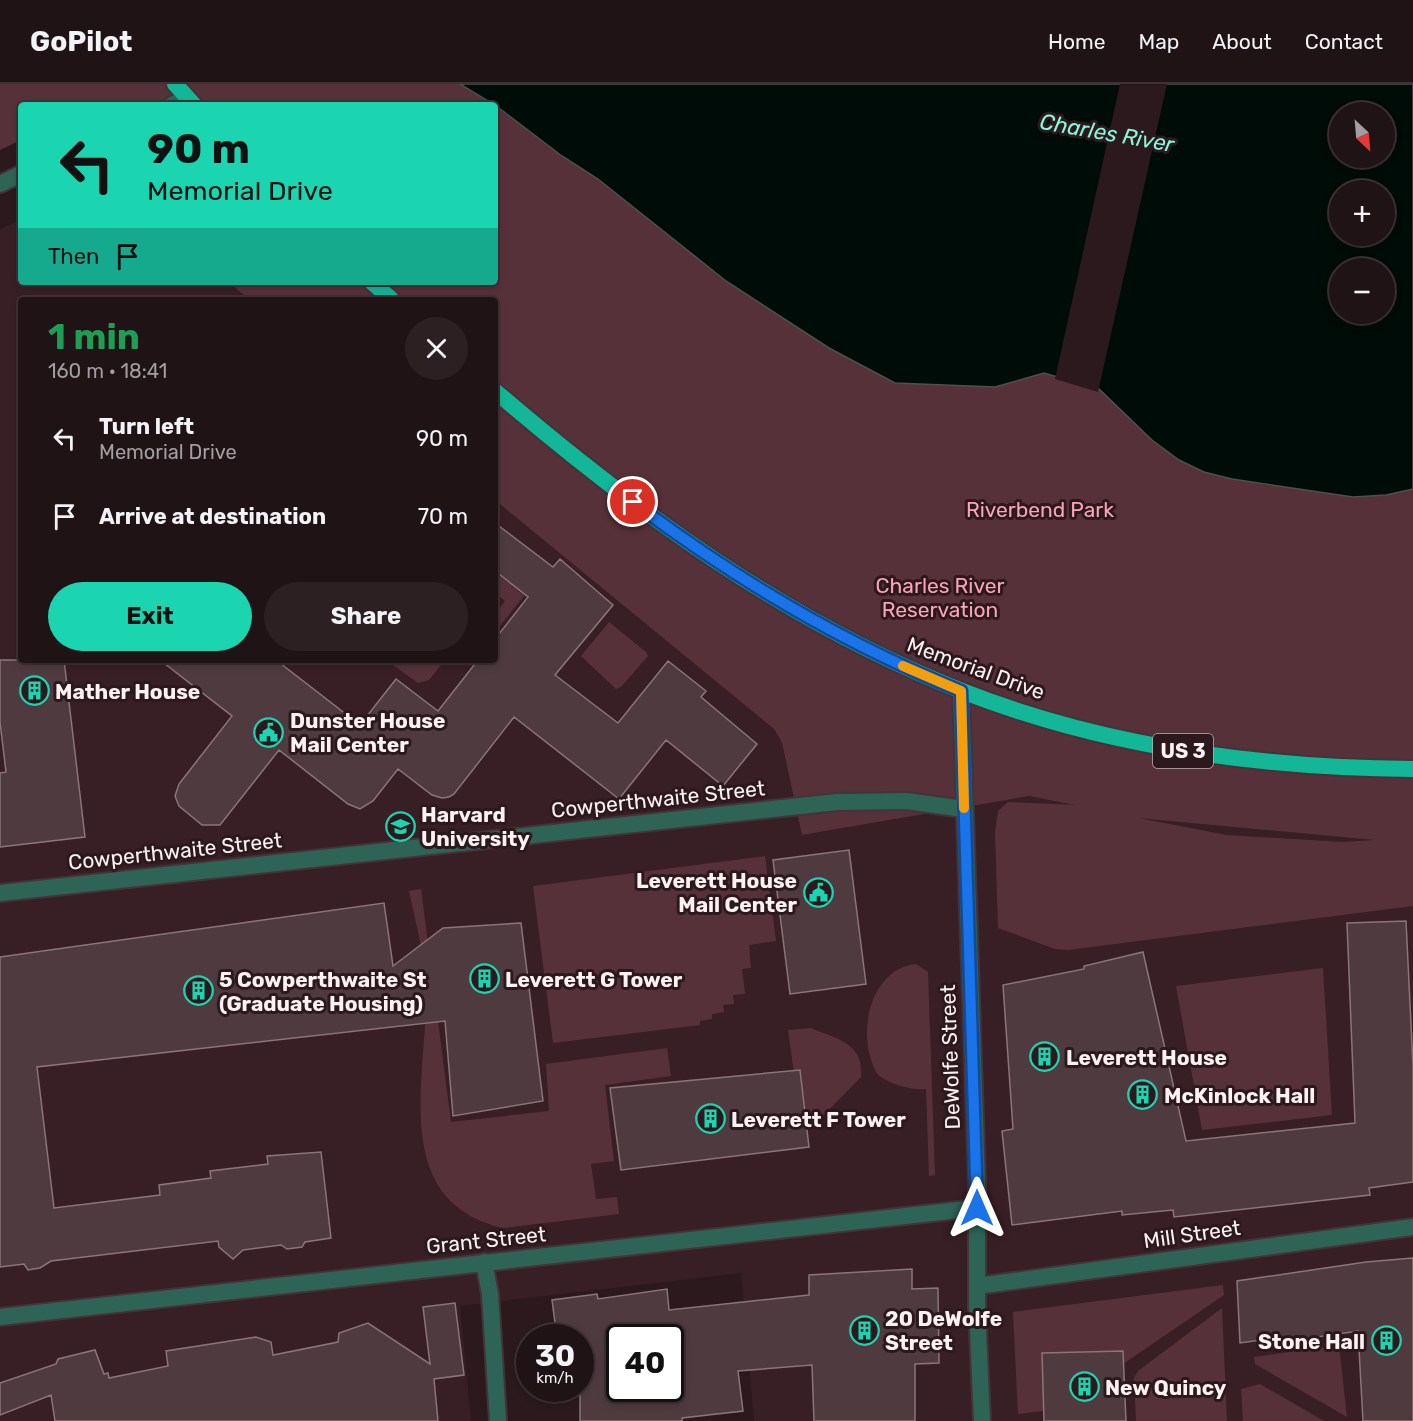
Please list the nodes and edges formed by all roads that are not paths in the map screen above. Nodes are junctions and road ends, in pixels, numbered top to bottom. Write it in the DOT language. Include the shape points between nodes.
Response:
graph roads {
  1 [pos="175,84"];
  2 [pos="191,101"];
  3 [pos="18,175"];
  4 [pos="0,184"];
  5 [pos="375,285"];
  6 [pos="389,297"];
  7 [pos="498,393"];
  8 [pos="961,691"];
  9 [pos="1413,769"];
  10 [pos="964,809"];
  11 [pos="0,893"];
  12 [pos="977,1208"];
  13 [pos="1413,1227"];
  14 [pos="484,1262"];
  15 [pos="977,1286"];
  16 [pos="0,1317"];
  17 [pos="498,1421"];
  18 [pos="982,1421"];
  1 -- 2 [label="highway"];
  3 -- 4 [label="street"];
  5 -- 6 [label="highway"];
  7 -- 8 [label="highway, Memorial Drive / US 3" via="608,483 738,577 859,645"];
  8 -- 9 [label="highway, Memorial Drive / US 3" via="1088,730 1185,752 1319,767"];
  8 -- 10 [label="street, DeWolfe Street"];
  10 -- 11 [label="street, Cowperthwaite Street" via="906,801 837,802"];
  10 -- 12 [label="street, DeWolfe Street"];
  12 -- 14 [label="street, Grant Street"];
  12 -- 15 [label="street, DeWolfe Street"];
  13 -- 15 [label="street, Mill Street"];
  14 -- 16 [label="street, Grant Street"];
  14 -- 17 [label="street" via="490,1294"];
  15 -- 18 [label="street, DeWolfe Street"];
}
